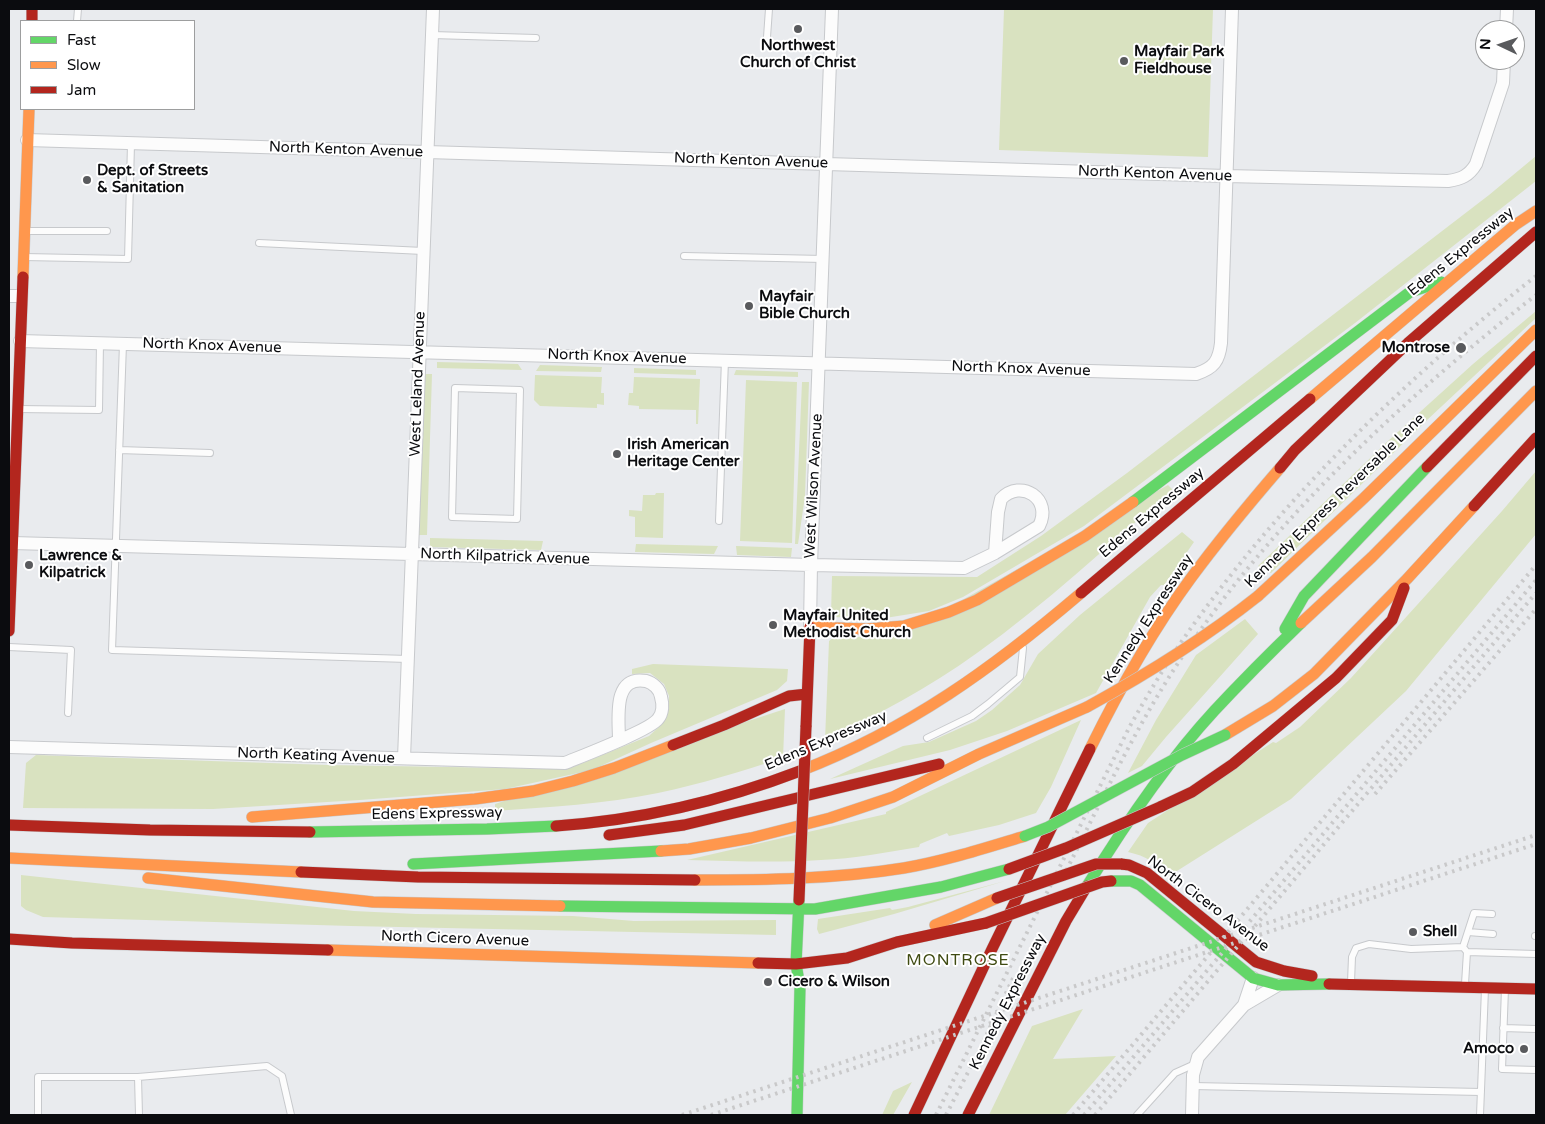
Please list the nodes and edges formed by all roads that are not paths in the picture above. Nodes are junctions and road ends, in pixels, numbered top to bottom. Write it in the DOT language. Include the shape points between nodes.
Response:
graph roads {
  1 [pos="433,9"];
  2 [pos="769,9"];
  3 [pos="832,9"];
  4 [pos="1232,9"];
  5 [pos="432,35"];
  6 [pos="767,37"];
  7 [pos="536,38"];
  8 [pos="1504,70"];
  9 [pos="29,110"];
  10 [pos="27,140"];
  11 [pos="131,144"];
  12 [pos="427,153"];
  13 [pos="826,163"];
  14 [pos="1226,176"];
  15 [pos="1536,211"];
  16 [pos="24,231"];
  17 [pos="107,231"];
  18 [pos="1536,232"];
  19 [pos="259,243"];
  20 [pos="424,251"];
  21 [pos="684,256"];
  22 [pos="23,257"];
  23 [pos="823,260"];
  24 [pos="1451,278"];
  25 [pos="15,296"];
  26 [pos="1536,330"];
  27 [pos="20,341"];
  28 [pos="100,343"];
  29 [pos="123,344"];
  30 [pos="420,352"];
  31 [pos="1536,356"];
  32 [pos="724,360"];
  33 [pos="819,363"];
  34 [pos="1536,391"];
  35 [pos="17,409"];
  36 [pos="1536,438"];
  37 [pos="119,450"];
  38 [pos="210,453"];
  39 [pos="11,513"];
  40 [pos="452,517"];
  41 [pos="719,521"];
  42 [pos="12,543"];
  43 [pos="116,546"];
  44 [pos="995,553"];
  45 [pos="412,554"];
  46 [pos="810,565"];
  47 [pos="1407,579"];
  48 [pos="9,608"];
  49 [pos="810,628"];
  50 [pos="9,631"];
  51 [pos="1024,641"];
  52 [pos="9,647"];
  53 [pos="1273,650"];
  54 [pos="408,659"];
  55 [pos="807,694"];
  56 [pos="68,713"];
  57 [pos="927,738"];
  58 [pos="619,740"];
  59 [pos="9,747"];
  60 [pos="979,754"];
  61 [pos="404,758"];
  62 [pos="9,825"];
  63 [pos="535,826"];
  64 [pos="174,831"];
  65 [pos="9,858"];
  66 [pos="51,859"];
  67 [pos="323,873"];
  68 [pos="799,905"];
  69 [pos="1492,914"];
  70 [pos="1468,932"];
  71 [pos="1493,934"];
  72 [pos="9,939"];
  73 [pos="897,942"];
  74 [pos="1465,949"];
  75 [pos="1536,954"];
  76 [pos="796,964"];
  77 [pos="1253,978"];
  78 [pos="1351,982"];
  79 [pos="1364,984"];
  80 [pos="1278,985"];
  81 [pos="1465,987"];
  82 [pos="788,988"];
  83 [pos="1485,988"];
  84 [pos="1505,988"];
  85 [pos="1536,989"];
  86 [pos="1244,1005"];
  87 [pos="1503,1028"];
  88 [pos="1536,1029"];
  89 [pos="1195,1064"];
  90 [pos="1536,1070"];
  91 [pos="138,1077"];
  92 [pos="1193,1086"];
  93 [pos="1481,1092"];
  94 [pos="38,1115"];
  95 [pos="139,1115"];
  96 [pos="291,1115"];
  97 [pos="797,1115"];
  98 [pos="914,1115"];
  99 [pos="968,1115"];
  100 [pos="1137,1115"];
  101 [pos="1192,1115"];
  102 [pos="1480,1115"];
  1 -- 5 [label="street, West Leland Avenue"];
  2 -- 6 [label="lane"];
  3 -- 13 [label="street, West Wilson Avenue"];
  4 -- 14 [label="street"];
  5 -- 7 [label="lane"];
  5 -- 12 [label="street, West Leland Avenue"];
  8 -- 14 [label="street, North Kenton Avenue" via="1504,83 1472,172 1466,176 1448,181"];
  9 -- 10 [label="main road"];
  10 -- 11 [label="street, North Kenton Avenue"];
  10 -- 16 [label="main road"];
  11 -- 12 [label="street, North Kenton Avenue"];
  11 -- 22 [label="lane" via="128,259"];
  12 -- 13 [label="street, North Kenton Avenue"];
  12 -- 20 [label="street, West Leland Avenue"];
  13 -- 14 [label="street, North Kenton Avenue"];
  13 -- 23 [label="street, West Wilson Avenue"];
  14 -- 33 [label="street, North Knox Avenue" via="1220,352 1212,367 1202,372 1189,375"];
  15 -- 24 [label="main road, Edens Expressway"];
  16 -- 17 [label="lane"];
  16 -- 22 [label="main road"];
  18 -- 98 [label="main road, Kennedy Expressway" via="1408,343 1295,450 1190,579 1114,702"];
  19 -- 20 [label="lane"];
  20 -- 30 [label="street, West Leland Avenue"];
  21 -- 23 [label="lane"];
  22 -- 25 [label="main road"];
  23 -- 33 [label="street, West Wilson Avenue"];
  24 -- 49 [label="main road" via="1410,292 1108,520 977,600 904,626"];
  24 -- 51 [label="main road, Edens Expressway"];
  25 -- 27 [label="main road"];
  26 -- 60 [label="main road, Kennedy Express Reversable Lane, bridge" via="1304,555 1195,645 1141,679 1087,707"];
  27 -- 28 [label="street, North Knox Avenue"];
  27 -- 35 [label="main road"];
  28 -- 29 [label="street, North Knox Avenue"];
  28 -- 35 [label="lane" via="99,410"];
  29 -- 30 [label="street, North Knox Avenue"];
  29 -- 37 [label="lane"];
  30 -- 32 [label="street, North Knox Avenue"];
  30 -- 45 [label="street, West Leland Avenue"];
  31 -- 53 [label="main road" via="1304,596"];
  32 -- 33 [label="street, North Knox Avenue"];
  32 -- 41 [label="lane"];
  33 -- 46 [label="street, West Wilson Avenue"];
  34 -- 53 [label="main road, Kennedy Expressway" via="1372,557"];
  35 -- 39 [label="main road"];
  36 -- 47 [label="main road"];
  37 -- 38 [label="lane"];
  37 -- 43 [label="lane"];
  39 -- 42 [label="main road"];
  40 -- 40 [label="lane" via="517,519 520,390 454,388"];
  42 -- 43 [label="street, North Kilpatrick Avenue"];
  42 -- 48 [label="main road"];
  43 -- 45 [label="street, North Kilpatrick Avenue"];
  43 -- 54 [label="lane" via="112,650"];
  44 -- 44 [label="street, North Kilpatrick Avenue" via="1000,499 1011,491 1025,490 1033,494 1044,512 1040,526"];
  44 -- 46 [label="street, North Kilpatrick Avenue" via="964,568"];
  45 -- 46 [label="street, North Kilpatrick Avenue"];
  45 -- 54 [label="street, West Leland Avenue"];
  46 -- 49 [label="street, West Wilson Avenue"];
  47 -- 67 [label="main road, bridge" via="1314,674 1273,706 1225,735 1048,827 989,848 875,872 811,878 505,879"];
  47 -- 68 [label="main road, bridge" via="1392,620 1336,678 1234,764 1192,792 1096,837 1009,869 941,887 815,910"];
  48 -- 50 [label="main road"];
  49 -- 55 [label="main road, West Wilson Avenue"];
  51 -- 57 [label="lane" via="1020,677 972,716"];
  51 -- 63 [label="main road, Edens Expressway" via="903,724 810,767 734,793 666,810 603,821"];
  52 -- 56 [label="lane" via="71,650"];
  53 -- 99 [label="main road, Kennedy Expressway" via="1214,711 1159,778 1112,845 1066,921"];
  54 -- 61 [label="street, West Leland Avenue"];
  55 -- 64 [label="main road" via="788,696 614,768 533,791 475,799 248,817"];
  55 -- 68 [label="main road, West Wilson Avenue, bridge"];
  58 -- 58 [label="street, North Keating Avenue" via="659,718 661,694 649,682 632,682 621,693"];
  58 -- 61 [label="street, North Keating Avenue" via="565,763"];
  59 -- 61 [label="street, North Keating Avenue"];
  60 -- 63 [label="main road" via="684,825 611,836"];
  60 -- 67 [label="main road" via="893,797 830,818 751,838 689,849 446,862"];
  62 -- 64 [label="main road, Edens Expressway"];
  63 -- 64 [label="main road, Edens Expressway"];
  65 -- 66 [label="main road"];
  66 -- 67 [label="main road"];
  66 -- 68 [label="main road" via="130,876 373,902"];
  68 -- 76 [label="main road, West Wilson Avenue"];
  69 -- 70 [label="lane" via="1474,913"];
  70 -- 71 [label="lane"];
  70 -- 74 [label="lane"];
  72 -- 76 [label="main road, North Cicero Avenue"];
  73 -- 76 [label="main road, North Cicero Avenue" via="847,958"];
  73 -- 77 [label="main road, North Cicero Avenue, bridge" via="986,923 1111,880 1131,881 1140,884"];
  73 -- 78 [label="main road, North Cicero Avenue, bridge" via="997,898 1096,864 1121,864 1147,873 1256,962 1284,971"];
  74 -- 75 [label="lane"];
  74 -- 78 [label="lane" via="1411,949 1369,944 1356,948 1352,957"];
  74 -- 81 [label="lane"];
  76 -- 82 [label="main road, West Wilson Avenue"];
  76 -- 97 [label="main road, West Wilson Avenue" via="800,988"];
  77 -- 80 [label="main road, North Cicero Avenue"];
  77 -- 86 [label="street"];
  78 -- 79 [label="main road, North Cicero Avenue"];
  79 -- 80 [label="main road, North Cicero Avenue"];
  79 -- 81 [label="main road, North Cicero Avenue"];
  80 -- 86 [label="street"];
  81 -- 83 [label="main road, North Cicero Avenue"];
  83 -- 84 [label="main road, North Cicero Avenue"];
  83 -- 93 [label="lane"];
  84 -- 85 [label="main road, North Cicero Avenue"];
  84 -- 87 [label="lane"];
  86 -- 89 [label="street" via="1204,1048"];
  87 -- 88 [label="lane"];
  87 -- 90 [label="lane" via="1502,1069"];
  89 -- 92 [label="street"];
  89 -- 100 [label="lane" via="1175,1073"];
  91 -- 94 [label="lane" via="38,1077"];
  91 -- 95 [label="lane"];
  91 -- 96 [label="lane" via="267,1066 282,1076"];
  92 -- 93 [label="lane"];
  92 -- 101 [label="street"];
  93 -- 102 [label="lane"];
}
